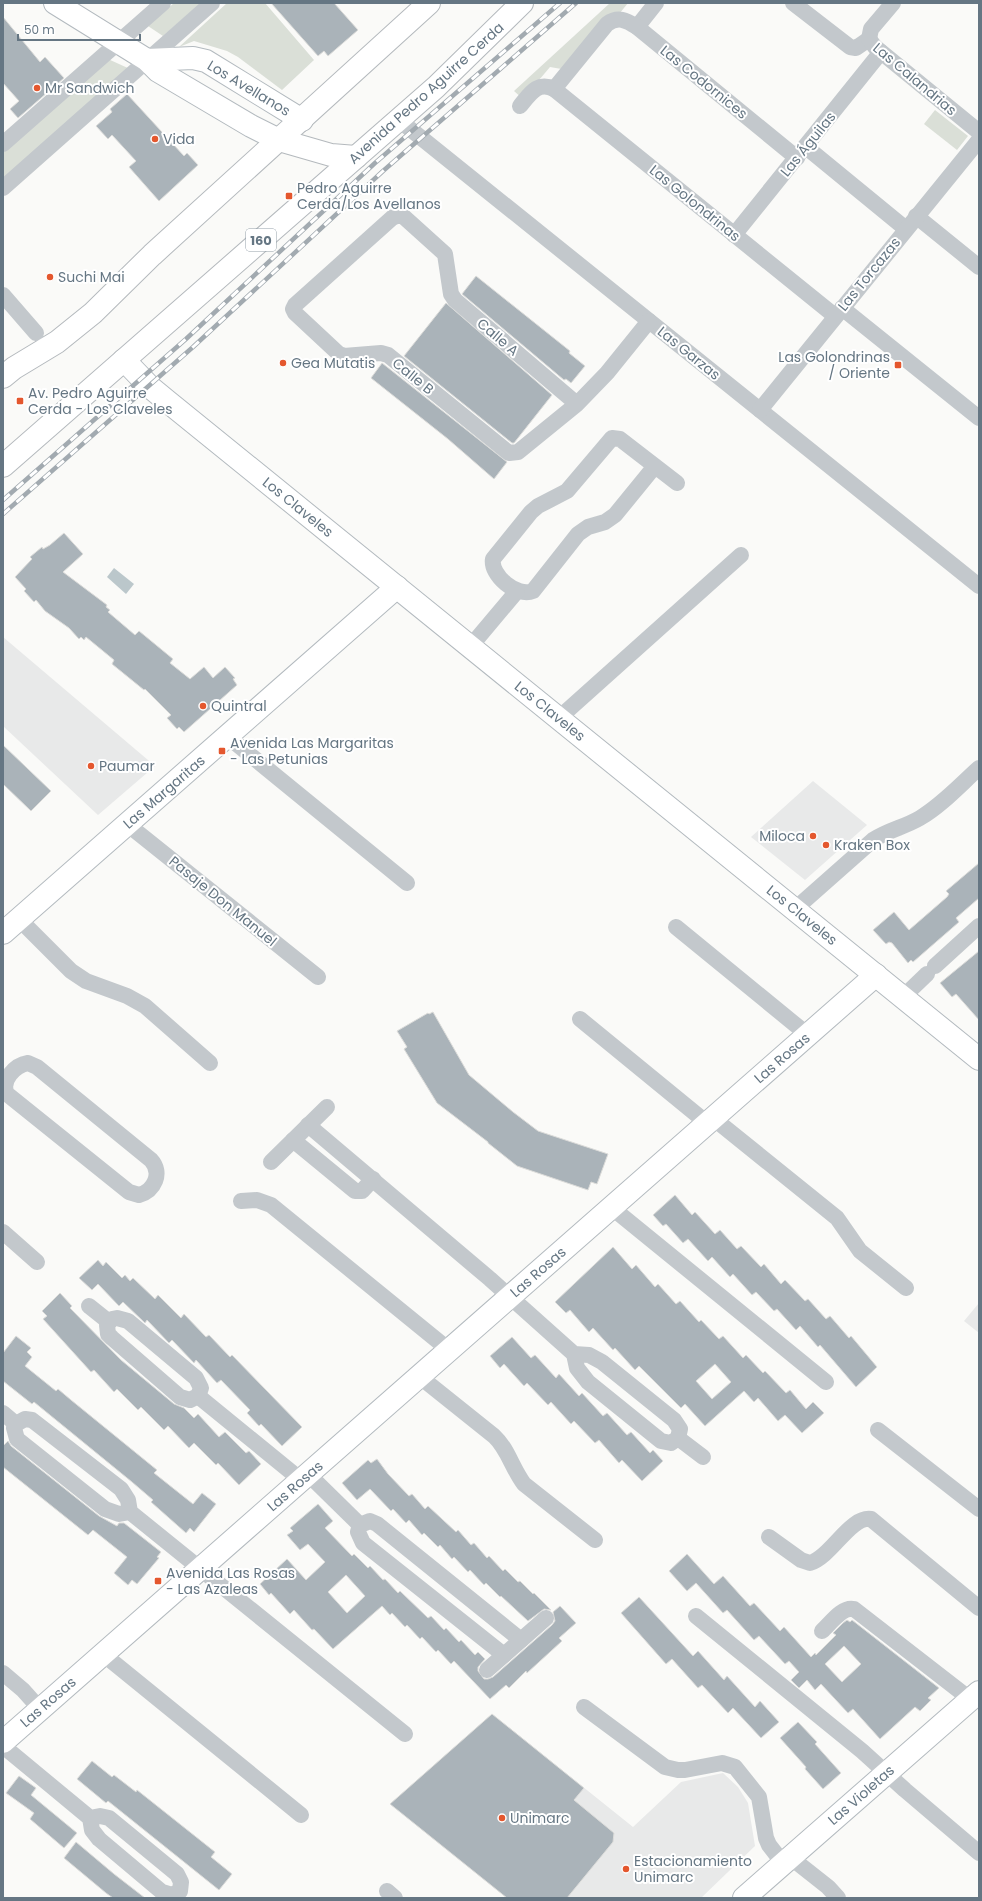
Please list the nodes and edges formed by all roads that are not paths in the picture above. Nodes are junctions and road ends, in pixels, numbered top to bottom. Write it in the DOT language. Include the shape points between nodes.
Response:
graph roads {
  1 [pos="55,3"];
  2 [pos="163,3"];
  3 [pos="212,3"];
  4 [pos="429,3"];
  5 [pos="522,3"];
  6 [pos="656,3"];
  7 [pos="793,3"];
  8 [pos="893,3"];
  9 [pos="636,27"];
  10 [pos="869,39"];
  11 [pos="118,42"];
  12 [pos="881,52"];
  13 [pos="147,60"];
  14 [pos="554,89"];
  15 [pos="520,106"];
  16 [pos="302,120"];
  17 [pos="399,120"];
  18 [pos="979,132"];
  19 [pos="280,140"];
  20 [pos="979,140"];
  21 [pos="3,144"];
  22 [pos="802,152"];
  23 [pos="356,157"];
  24 [pos="3,188"];
  25 [pos="916,216"];
  26 [pos="906,229"];
  27 [pos="734,235"];
  28 [pos="979,267"];
  29 [pos="3,295"];
  30 [pos="295,305"];
  31 [pos="839,312"];
  32 [pos="649,321"];
  33 [pos="36,333"];
  34 [pos="124,360"];
  35 [pos="3,377"];
  36 [pos="577,404"];
  37 [pos="760,410"];
  38 [pos="979,418"];
  39 [pos="3,466"];
  40 [pos="655,466"];
  41 [pos="677,483"];
  42 [pos="741,555"];
  43 [pos="979,586"];
  44 [pos="397,587"];
  45 [pos="516,591"];
  46 [pos="470,646"];
  47 [pos="559,718"];
  48 [pos="227,736"];
  49 [pos="979,768"];
  50 [pos="127,824"];
  51 [pos="407,883"];
  52 [pos="795,910"];
  53 [pos="11,926"];
  54 [pos="979,926"];
  55 [pos="676,927"];
  56 [pos="876,975"];
  57 [pos="318,977"];
  58 [pos="902,997"];
  59 [pos="580,1019"];
  60 [pos="808,1035"];
  61 [pos="979,1059"];
  62 [pos="210,1063"];
  63 [pos="4,1077"];
  64 [pos="327,1107"];
  65 [pos="710,1121"];
  66 [pos="308,1125"];
  67 [pos="293,1140"];
  68 [pos="271,1162"];
  69 [pos="373,1180"];
  70 [pos="241,1201"];
  71 [pos="611,1208"];
  72 [pos="3,1232"];
  73 [pos="37,1262"];
  74 [pos="906,1288"];
  75 [pos="510,1297"];
  76 [pos="89,1306"];
  77 [pos="108,1322"];
  78 [pos="450,1350"];
  79 [pos="574,1354"];
  80 [pos="419,1376"];
  81 [pos="826,1382"];
  82 [pos="198,1396"];
  83 [pos="3,1413"];
  84 [pos="16,1424"];
  85 [pos="878,1430"];
  86 [pos="678,1438"];
  87 [pos="703,1457"];
  88 [pos="304,1477"];
  89 [pos="979,1510"];
  90 [pos="130,1512"];
  91 [pos="360,1525"];
  92 [pos="769,1537"];
  93 [pos="595,1540"];
  94 [pos="200,1568"];
  95 [pos="979,1608"];
  96 [pos="696,1616"];
  97 [pos="546,1618"];
  98 [pos="822,1631"];
  99 [pos="521,1640"];
  100 [pos="103,1654"];
  101 [pos="504,1655"];
  102 [pos="487,1670"];
  103 [pos="3,1673"];
  104 [pos="975,1696"];
  105 [pos="584,1707"];
  106 [pos="40,1709"];
  107 [pos="405,1734"];
  108 [pos="3,1742"];
  109 [pos="3,1746"];
  110 [pos="886,1773"];
  111 [pos="301,1815"];
  112 [pos="90,1818"];
  113 [pos="979,1853"];
  114 [pos="787,1860"];
  115 [pos="184,1894"];
  116 [pos="744,1898"];
  117 [pos="838,1898"];
  1 -- 11 [label="main road"];
  2 -- 11 [label="street"];
  3 -- 13 [label="street"];
  4 -- 16 [label="main road"];
  5 -- 17 [label="main road, Avenida Pedro Aguirre Cerda / 160"];
  6 -- 9 [label="street"];
  7 -- 10 [label="street, Las Calandrias" via="850,47 856,48"];
  8 -- 10 [label="street" via="871,29"];
  9 -- 14 [label="street, Las Codornices" via="619,19 607,24"];
  9 -- 22 [label="street, Las Codornices"];
  10 -- 12 [label="street, Las Calandrias"];
  11 -- 13 [label="main road"];
  11 -- 21 [label="street"];
  12 -- 18 [label="street, Las Calandrias"];
  12 -- 22 [label="street, Las Águilas"];
  13 -- 16 [label="main road, Los Avellanos" via="193,58 206,61"];
  13 -- 19 [label="main road" via="158,71 251,126"];
  13 -- 24 [label="street"];
  14 -- 15 [label="street" via="544,85 538,87"];
  14 -- 27 [label="street, Las Golondrinas"];
  16 -- 19 [label="main road"];
  17 -- 23 [label="main road, Avenida Pedro Aguirre Cerda / 160"];
  17 -- 32 [label="street, Las Garzas"];
  19 -- 23 [label="main road" via="326,153"];
  19 -- 35 [label="main road" via="152,255 82,323"];
  20 -- 25 [label="street, Las Torcazas"];
  22 -- 26 [label="street, Las Codornices"];
  22 -- 27 [label="street, Las Águilas"];
  23 -- 34 [label="main road, Avenida Pedro Aguirre Cerda / 160"];
  25 -- 26 [label="street, Las Torcazas"];
  25 -- 28 [label="street"];
  26 -- 31 [label="street, Las Torcazas"];
  27 -- 31 [label="street, Las Golondrinas"];
  29 -- 33 [label="street"];
  30 -- 36 [label="street, Calle B" via="295,313 334,351 344,356 380,353 388,355 509,453 518,452"];
  30 -- 36 [label="street, Calle A" via="392,218 398,215 404,217 444,254 451,294 455,300"];
  31 -- 37 [label="street, Las Torcazas"];
  31 -- 38 [label="street, Las Golondrinas"];
  32 -- 36 [label="street" via="607,373"];
  32 -- 37 [label="street, Las Garzas"];
  34 -- 39 [label="main road, Avenida Pedro Aguirre Cerda / 160"];
  34 -- 44 [label="main road, Los Claveles" via="150,387"];
  37 -- 43 [label="street, Las Garzas"];
  40 -- 41 [label="street"];
  40 -- 45 [label="street" via="615,515 578,534 532,591"];
  40 -- 45 [label="street" via="620,438 612,438 567,491 531,512 493,559 494,572"];
  42 -- 47 [label="street"];
  44 -- 46 [label="main road, Los Claveles"];
  44 -- 48 [label="main road, Las Margaritas"];
  45 -- 46 [label="street"];
  46 -- 47 [label="main road, Los Claveles"];
  47 -- 52 [label="main road, Los Claveles"];
  48 -- 50 [label="main road, Las Margaritas"];
  48 -- 51 [label="street"];
  49 -- 52 [label="street" via="930,811 873,840"];
  50 -- 53 [label="main road, Las Margaritas"];
  50 -- 57 [label="street, Pasaje Don Manuel"];
  52 -- 56 [label="main road, Los Claveles"];
  53 -- 62 [label="street" via="86,981 127,996 145,1006"];
  54 -- 58 [label="street"];
  55 -- 60 [label="street"];
  56 -- 58 [label="main road, Los Claveles"];
  56 -- 60 [label="main road, Las Rosas"];
  58 -- 61 [label="main road, Los Claveles"];
  59 -- 65 [label="street"];
  60 -- 65 [label="main road, Las Rosas"];
  63 -- 63 [label="street" via="7,1094 128,1192 133,1195 143,1194 156,1179 157,1168 151,1160 33,1064 24,1064"];
  64 -- 66 [label="street"];
  65 -- 71 [label="main road, Las Rosas"];
  65 -- 74 [label="street" via="837,1218 860,1251"];
  66 -- 67 [label="street"];
  66 -- 69 [label="street"];
  67 -- 68 [label="street"];
  67 -- 69 [label="street" via="355,1191 362,1191"];
  69 -- 75 [label="street"];
  70 -- 78 [label="street" via="257,1200 271,1205"];
  71 -- 75 [label="main road, Las Rosas"];
  71 -- 81 [label="street"];
  72 -- 73 [label="street"];
  75 -- 78 [label="main road, Las Rosas"];
  75 -- 79 [label="street"];
  76 -- 77 [label="street"];
  77 -- 82 [label="street" via="107,1330 112,1338 180,1397 190,1400"];
  77 -- 82 [label="street" via="117,1318 128,1321 196,1378 201,1388"];
  78 -- 80 [label="main road, Las Rosas"];
  79 -- 86 [label="street" via="596,1358 674,1420 680,1429"];
  79 -- 86 [label="street" via="578,1368 588,1382 657,1438 666,1443"];
  80 -- 88 [label="main road, Las Rosas"];
  80 -- 93 [label="street" via="494,1436 504,1448 524,1484"];
  82 -- 88 [label="street"];
  83 -- 84 [label="street"];
  84 -- 90 [label="street" via="14,1434 17,1438 105,1509 119,1514"];
  84 -- 90 [label="street" via="25,1419 36,1423 121,1489 128,1500"];
  85 -- 89 [label="street"];
  86 -- 87 [label="street"];
  88 -- 91 [label="street"];
  88 -- 94 [label="main road, Las Rosas"];
  90 -- 94 [label="street"];
  91 -- 99 [label="street" via="370,1521 377,1524"];
  91 -- 101 [label="street" via="358,1532 363,1543"];
  92 -- 95 [label="street" via="801,1560 810,1563 821,1558 858,1522 866,1518 872,1519"];
  94 -- 100 [label="main road, Las Rosas"];
  94 -- 107 [label="street"];
  96 -- 110 [label="street"];
  97 -- 99 [label="street"];
  98 -- 104 [label="street" via="844,1610 854,1609"];
  99 -- 101 [label="street"];
  100 -- 106 [label="main road, Las Rosas"];
  100 -- 111 [label="street"];
  101 -- 102 [label="street"];
  103 -- 106 [label="street"];
  104 -- 110 [label="main road, Las Violetas"];
  105 -- 114 [label="street" via="665,1767 686,1770 722,1763 735,1767 756,1791 761,1802 769,1845"];
  106 -- 108 [label="main road, Las Rosas"];
  109 -- 112 [label="street"];
  110 -- 113 [label="street"];
  110 -- 114 [label="main road, Las Violetas"];
  112 -- 115 [label="street" via="92,1830 99,1839 162,1892 172,1895"];
  112 -- 115 [label="street" via="100,1816 113,1821 177,1874"];
  114 -- 116 [label="main road, Las Violetas"];
  114 -- 117 [label="street" via="828,1887"];
}
